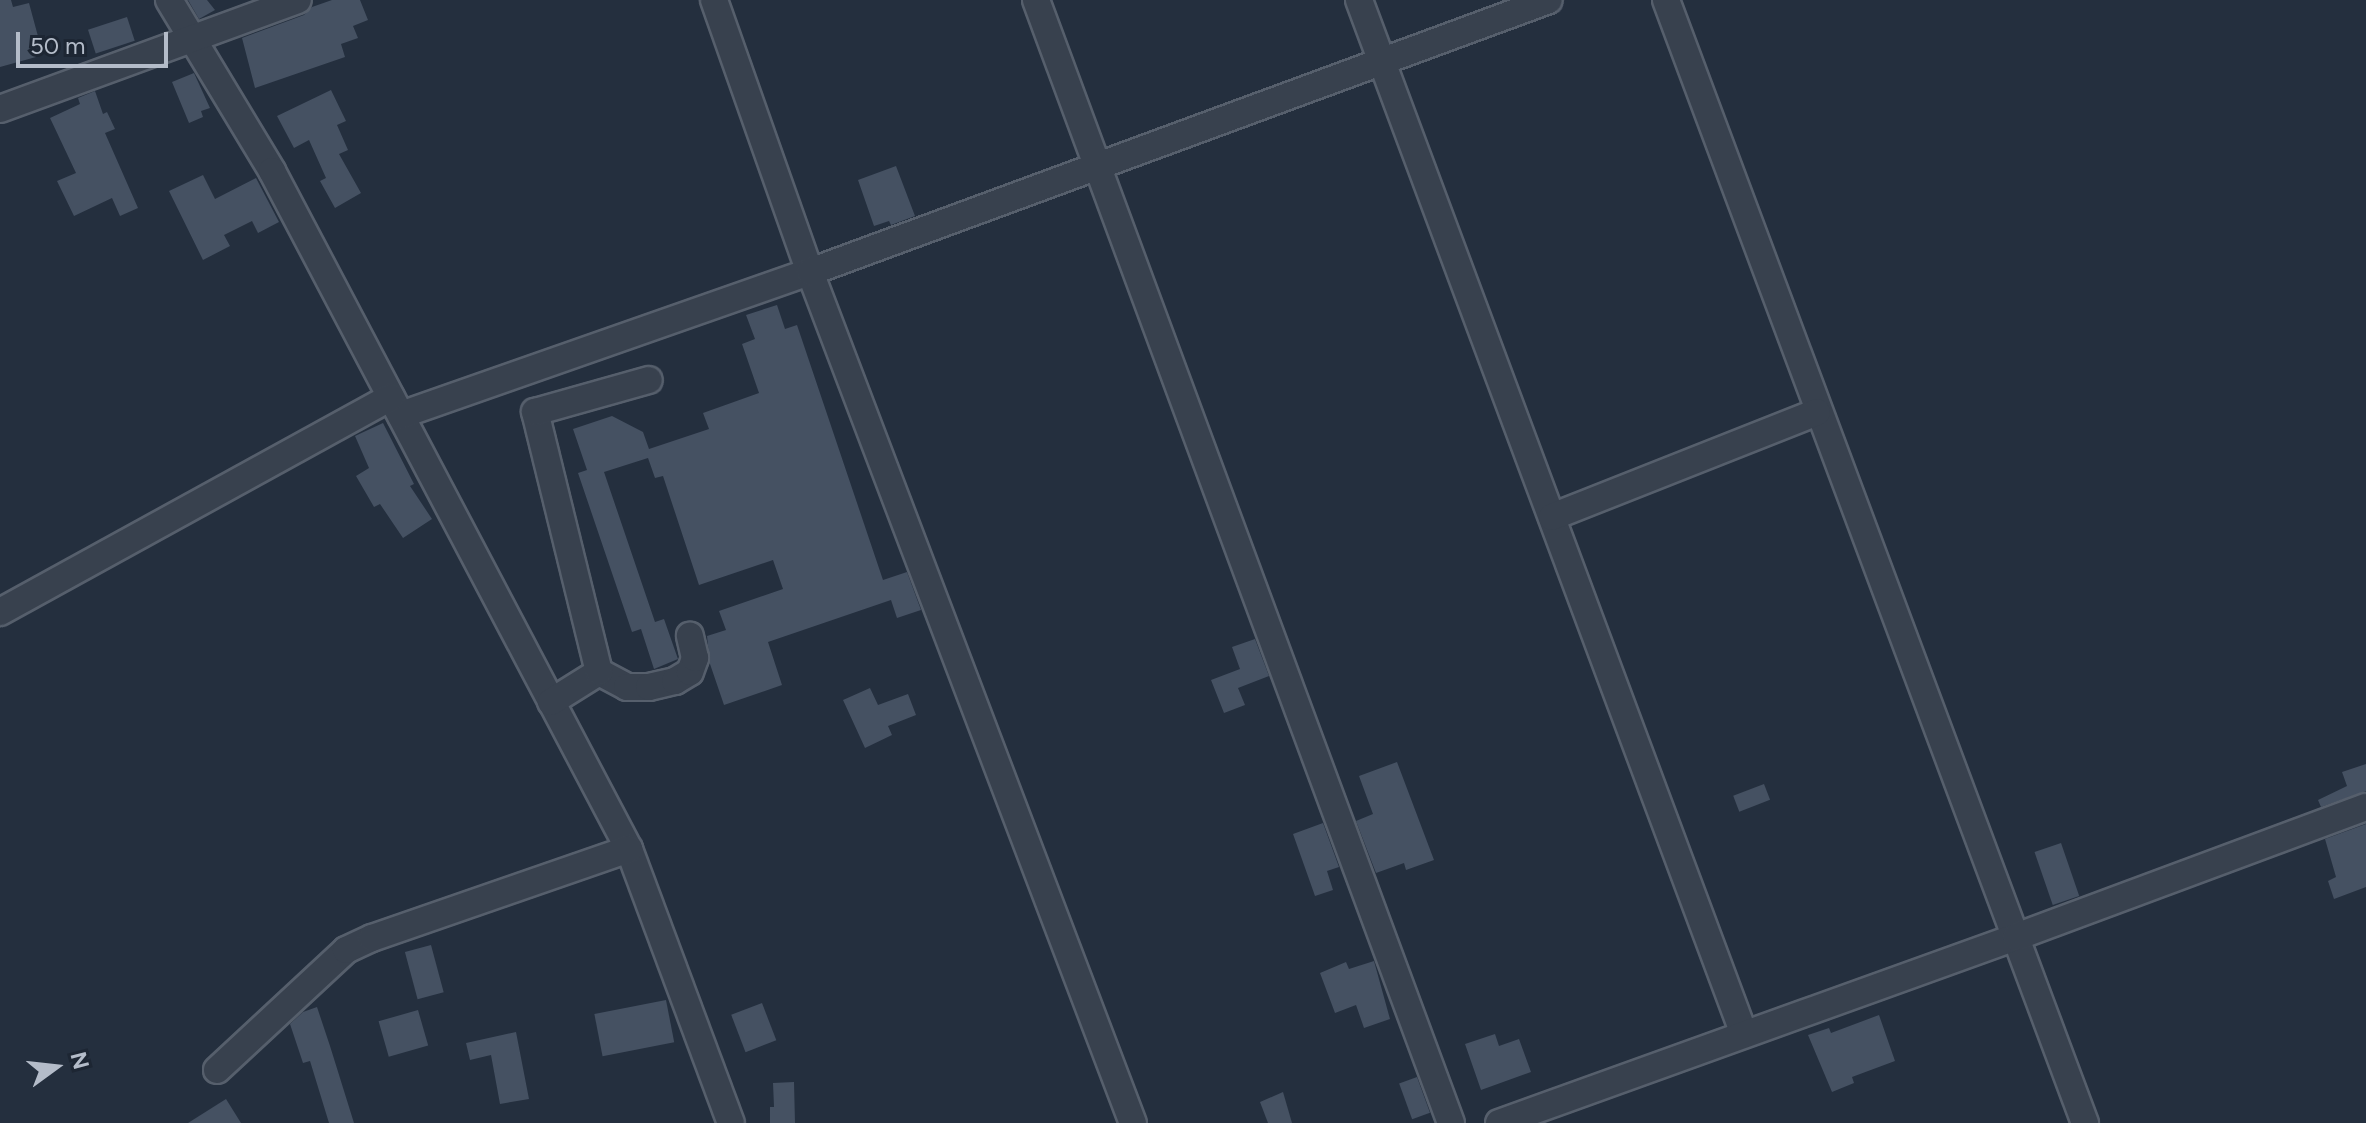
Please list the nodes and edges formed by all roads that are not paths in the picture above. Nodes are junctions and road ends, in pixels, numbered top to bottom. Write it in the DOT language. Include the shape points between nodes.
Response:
graph roads {
  1 [pos="169,0"];
  2 [pos="298,0"];
  3 [pos="714,0"];
  4 [pos="1036,0"];
  5 [pos="1359,0"];
  6 [pos="1549,0"];
  7 [pos="1666,0"];
  8 [pos="194,37"];
  9 [pos="1382,61"];
  10 [pos="0,109"];
  11 [pos="1098,165"];
  12 [pos="810,272"];
  13 [pos="649,380"];
  14 [pos="396,406"];
  15 [pos="1817,412"];
  16 [pos="1552,517"];
  17 [pos="0,612"];
  18 [pos="690,636"];
  19 [pos="599,672"];
  20 [pos="551,702"];
  21 [pos="2366,807"];
  22 [pos="629,849"];
  23 [pos="2016,937"];
  24 [pos="1744,1034"];
  25 [pos="217,1070"];
  26 [pos="731,1123"];
  27 [pos="1133,1123"];
  28 [pos="1451,1123"];
  29 [pos="1499,1123"];
  30 [pos="2085,1123"];
  1 -- 8 [label="street"];
  2 -- 8 [label="street"];
  3 -- 12 [label="street"];
  4 -- 11 [label="street"];
  5 -- 9 [label="street"];
  6 -- 9 [label="street"];
  7 -- 15 [label="street"];
  8 -- 10 [label="street"];
  8 -- 14 [label="street" via="272,171"];
  9 -- 11 [label="street"];
  9 -- 16 [label="street"];
  11 -- 12 [label="street"];
  11 -- 28 [label="street"];
  12 -- 14 [label="street"];
  12 -- 27 [label="street"];
  13 -- 19 [label="street" via="535,412"];
  14 -- 17 [label="street"];
  14 -- 20 [label="street"];
  15 -- 16 [label="street"];
  15 -- 23 [label="street"];
  16 -- 24 [label="street"];
  18 -- 19 [label="street" via="695,658 690,672 675,681 627,687"];
  19 -- 20 [label="street"];
  20 -- 22 [label="street"];
  21 -- 23 [label="street"];
  22 -- 25 [label="street" via="346,950"];
  22 -- 26 [label="street"];
  23 -- 24 [label="street"];
  23 -- 30 [label="street"];
  24 -- 29 [label="street"];
}
